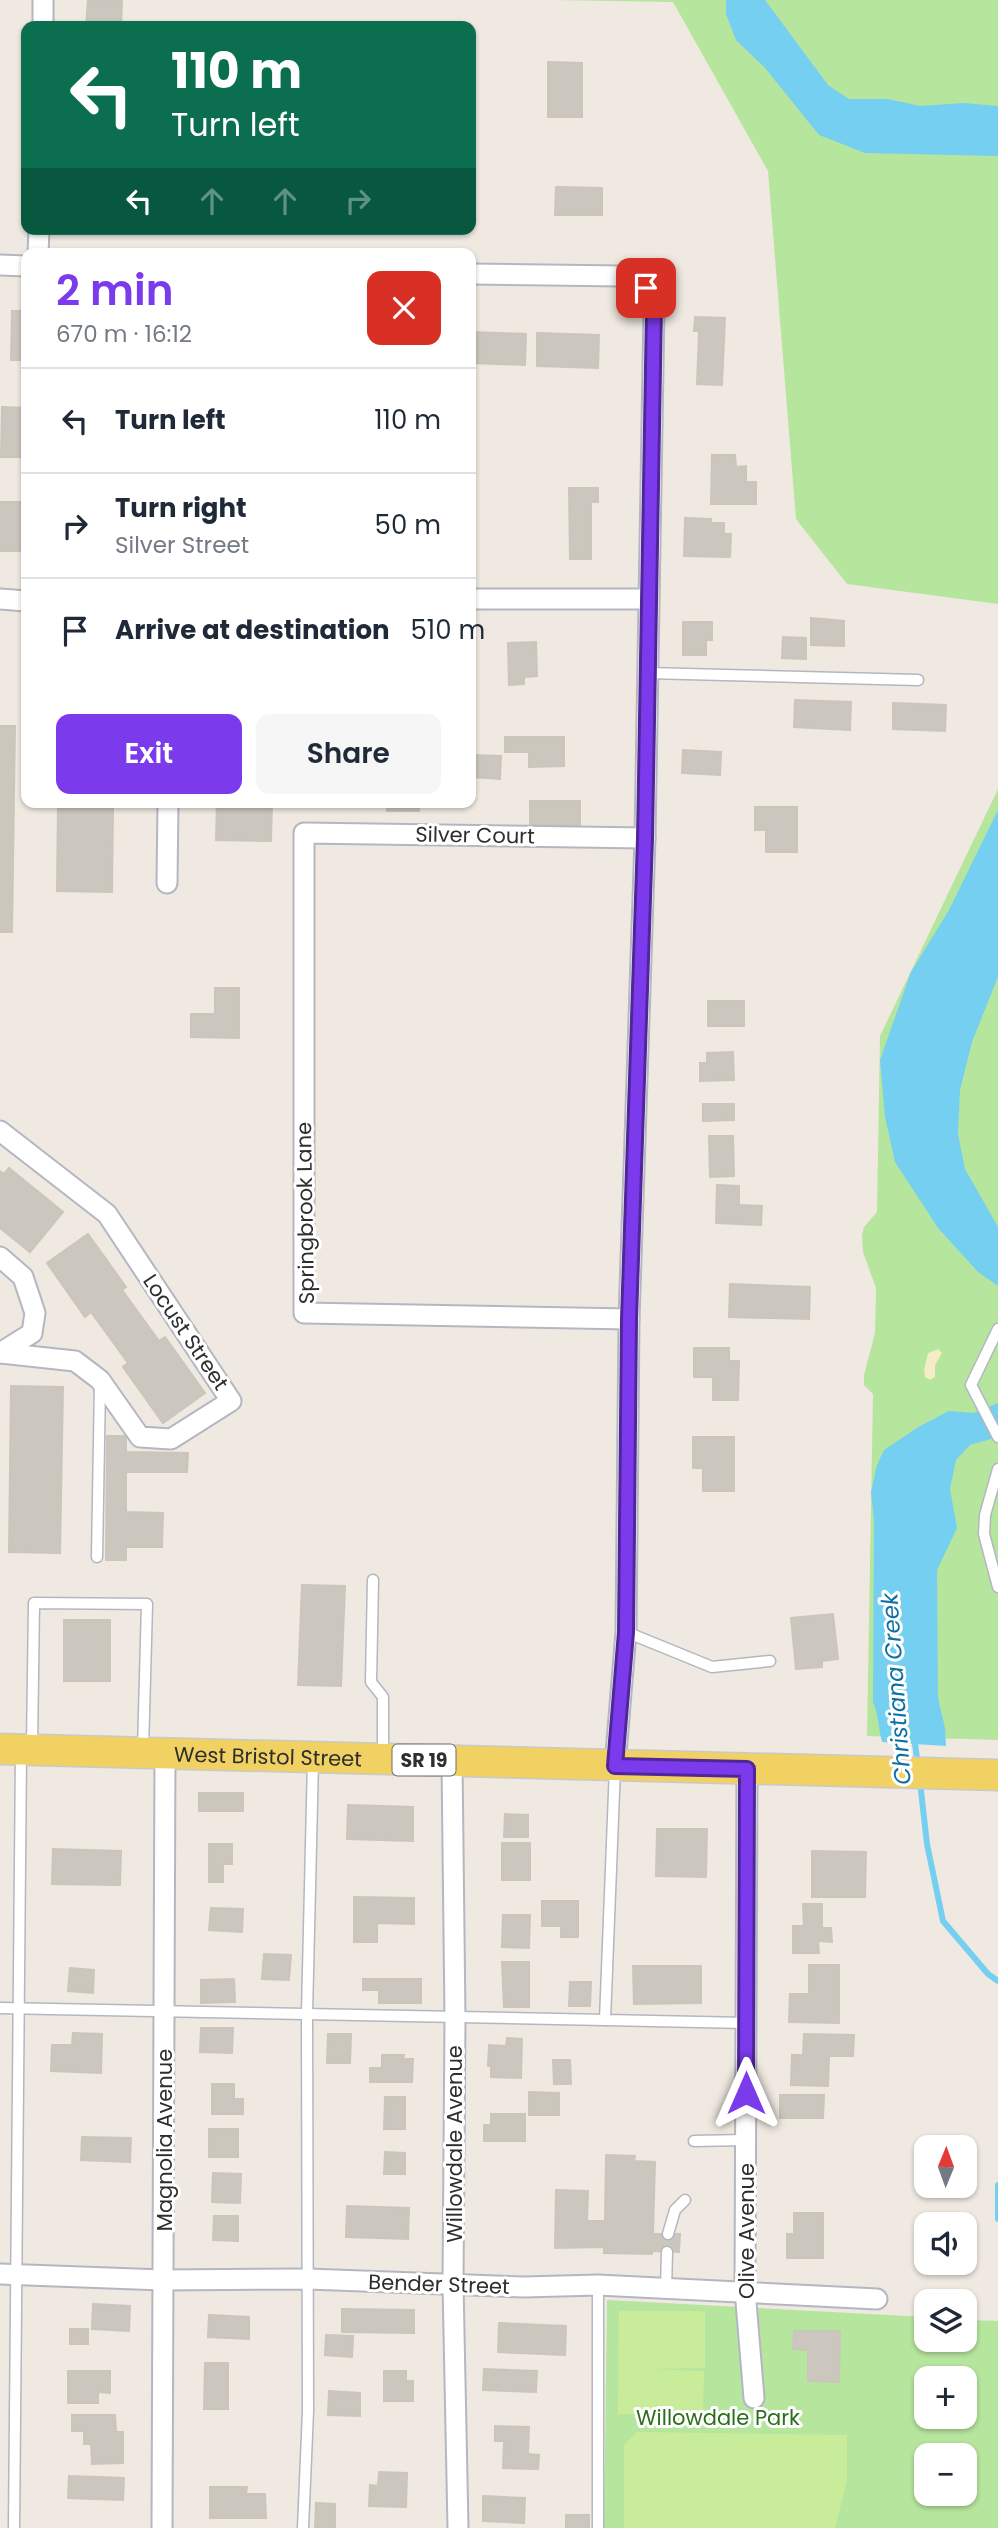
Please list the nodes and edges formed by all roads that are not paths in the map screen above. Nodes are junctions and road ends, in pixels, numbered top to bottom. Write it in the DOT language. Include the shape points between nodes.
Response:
graph roads {
  1 [pos="43,0"];
  2 [pos="43,21"];
  3 [pos="0,265"];
  4 [pos="21,266"];
  5 [pos="476,274"];
  6 [pos="476,598"];
  7 [pos="0,599"];
  8 [pos="648,599"];
  9 [pos="21,601"];
  10 [pos="647,673"];
  11 [pos="918,680"];
  12 [pos="167,808"];
  13 [pos="304,832"];
  14 [pos="645,838"];
  15 [pos="167,883"];
  16 [pos="0,1130"];
  17 [pos="0,1257"];
  18 [pos="629,1319"];
  19 [pos="998,1329"];
  20 [pos="100,1380"];
  21 [pos="998,1437"];
  22 [pos="998,1469"];
  23 [pos="97,1557"];
  24 [pos="373,1580"];
  25 [pos="998,1587"];
  26 [pos="626,1632"];
  27 [pos="770,1661"];
  28 [pos="18,1749"];
  29 [pos="154,1752"];
  30 [pos="314,1756"];
  31 [pos="383,1759"];
  32 [pos="452,1761"];
  33 [pos="615,1766"];
  34 [pos="747,1769"];
  35 [pos="994,1775"];
  36 [pos="0,2007"];
  37 [pos="18,2008"];
  38 [pos="164,2011"];
  39 [pos="307,2014"];
  40 [pos="455,2018"];
  41 [pos="605,2020"];
  42 [pos="746,2023"];
  43 [pos="746,2140"];
  44 [pos="694,2141"];
  45 [pos="685,2200"];
  46 [pos="668,2234"];
  47 [pos="667,2252"];
  48 [pos="9,2274"];
  49 [pos="308,2279"];
  50 [pos="163,2280"];
  51 [pos="453,2283"];
  52 [pos="598,2284"];
  53 [pos="666,2290"];
  54 [pos="745,2290"];
  55 [pos="877,2299"];
  56 [pos="754,2398"];
  57 [pos="14,2528"];
  58 [pos="162,2528"];
  59 [pos="303,2528"];
  60 [pos="458,2528"];
  61 [pos="598,2528"];
  1 -- 2 [label="street"];
  3 -- 4 [label="street"];
  5 -- 8 [label="street" via="622,276 646,288 654,309"];
  6 -- 8 [label="street"];
  7 -- 9 [label="street"];
  8 -- 10 [label="street"];
  10 -- 11 [label="lane"];
  10 -- 14 [label="street"];
  12 -- 15 [label="street"];
  13 -- 14 [label="street, Silver Court"];
  13 -- 18 [label="street, Springbrook Lane" via="304,1313"];
  14 -- 18 [label="street"];
  16 -- 20 [label="street, Locust Street" via="107,1214 231,1401 171,1439 140,1437"];
  17 -- 20 [label="street, Locust Street" via="23,1277 35,1313 32,1333 0,1353 75,1361"];
  18 -- 26 [label="street"];
  19 -- 21 [label="lane" via="971,1385"];
  20 -- 23 [label="lane"];
  22 -- 25 [label="lane" via="984,1534"];
  24 -- 31 [label="lane" via="371,1682 383,1697"];
  26 -- 27 [label="lane" via="712,1667"];
  26 -- 33 [label="street"];
  28 -- 29 [label="main road, West Bristol Street / SR 19"];
  28 -- 29 [label="lane" via="34,1603 146,1604"];
  28 -- 37 [label="lane"];
  29 -- 30 [label="main road, West Bristol Street / SR 19"];
  29 -- 38 [label="street, Magnolia Avenue"];
  30 -- 31 [label="main road, West Bristol Street / SR 19"];
  30 -- 39 [label="lane"];
  31 -- 32 [label="main road, West Bristol Street / SR 19"];
  32 -- 33 [label="main road, West Bristol Street / SR 19"];
  32 -- 40 [label="street, Willowdale Avenue"];
  33 -- 34 [label="main road, West Bristol Street / SR 19"];
  33 -- 41 [label="lane"];
  34 -- 35 [label="main road, West Bristol Street / SR 19"];
  34 -- 42 [label="street, Olive Avenue"];
  36 -- 37 [label="lane"];
  37 -- 38 [label="lane"];
  37 -- 48 [label="lane"];
  38 -- 39 [label="lane"];
  38 -- 50 [label="street, Magnolia Avenue"];
  39 -- 40 [label="lane"];
  39 -- 49 [label="lane"];
  40 -- 41 [label="lane"];
  40 -- 51 [label="street, Willowdale Avenue"];
  41 -- 42 [label="lane"];
  42 -- 43 [label="street, Olive Avenue"];
  43 -- 44 [label="lane"];
  43 -- 54 [label="street, Olive Avenue"];
  45 -- 46 [label="lane" via="675,2210"];
  47 -- 53 [label="lane"];
  48 -- 50 [label="street, Bender Street"];
  48 -- 57 [label="lane"];
  49 -- 50 [label="street, Bender Street"];
  49 -- 51 [label="street, Bender Street"];
  49 -- 59 [label="lane"];
  50 -- 58 [label="street, Magnolia Avenue"];
  51 -- 52 [label="street, Bender Street" via="524,2287"];
  51 -- 60 [label="street, Willowdale Avenue"];
  52 -- 53 [label="street, Bender Street"];
  52 -- 61 [label="lane"];
  53 -- 54 [label="street, Bender Street"];
  54 -- 55 [label="street, Bender Street"];
  54 -- 56 [label="street, Olive Avenue"];
}
